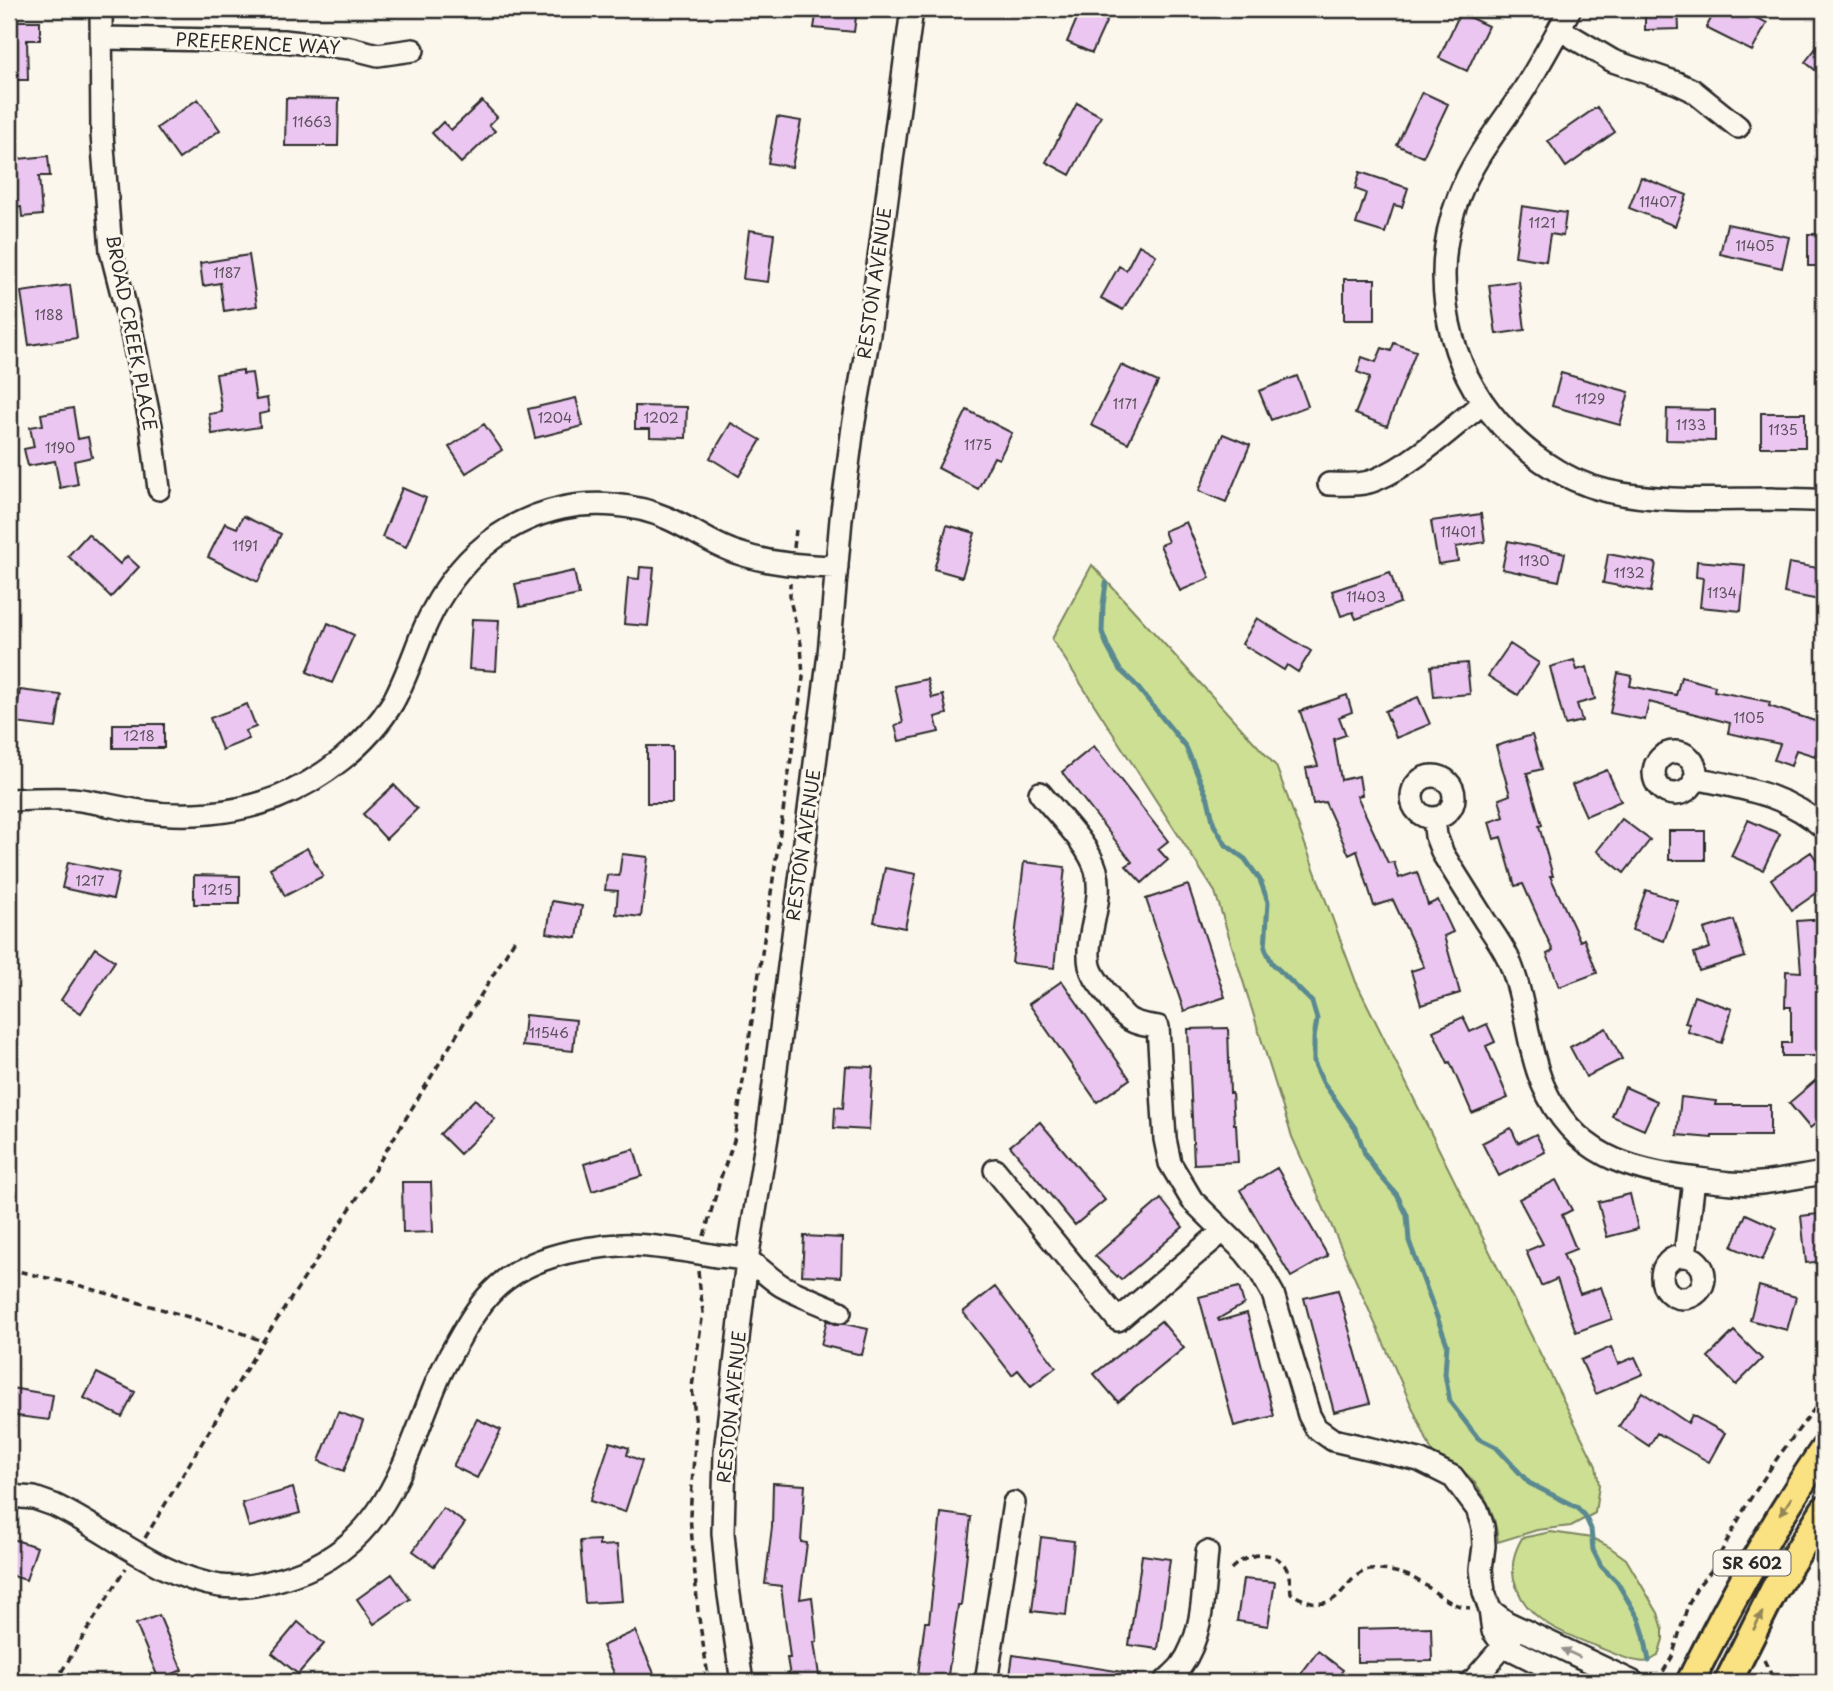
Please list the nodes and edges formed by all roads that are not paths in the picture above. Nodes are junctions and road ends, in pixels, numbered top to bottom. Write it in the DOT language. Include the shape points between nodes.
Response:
graph roads {
  1 [pos="102,9"];
  2 [pos="912,9"];
  3 [pos="1570,9"];
  4 [pos="1559,29"];
  5 [pos="102,38"];
  6 [pos="413,50"];
  7 [pos="1738,127"];
  8 [pos="1483,402"];
  9 [pos="1329,484"];
  10 [pos="159,489"];
  11 [pos="1824,501"];
  12 [pos="837,567"];
  13 [pos="1695,778"];
  14 [pos="1040,793"];
  15 [pos="9,800"];
  16 [pos="1434,818"];
  17 [pos="1824,828"];
  18 [pos="995,1170"];
  19 [pos="1824,1173"];
  20 [pos="1694,1179"];
  21 [pos="1223,1231"];
  22 [pos="1685,1256"];
  23 [pos="747,1261"];
  24 [pos="840,1312"];
  25 [pos="1824,1449"];
  26 [pos="9,1496"];
  27 [pos="1014,1503"];
  28 [pos="1824,1510"];
  29 [pos="1207,1552"];
  30 [pos="1490,1611"];
  31 [pos="1519,1628"];
  32 [pos="1503,1645"];
  33 [pos="742,1682"];
  34 [pos="986,1682"];
  35 [pos="1165,1682"];
  36 [pos="1472,1682"];
  37 [pos="1577,1682"];
  38 [pos="1633,1682"];
  39 [pos="1690,1682"];
  40 [pos="1728,1682"];
  1 -- 5 [label="street, BROAD CREEK PLACE"];
  2 -- 12 [label="street, RESTON AVENUE"];
  3 -- 4 [label="street"];
  4 -- 7 [label="street" via="1613,61 1692,90"];
  4 -- 8 [label="street" via="1471,168 1450,224 1444,260 1448,321 1468,378"];
  5 -- 6 [label="street, PREFERENCE WAY" via="283,41 379,55"];
  5 -- 10 [label="street, BROAD CREEK PLACE" via="102,134 111,251 131,329"];
  8 -- 9 [label="street" via="1386,475 1359,484"];
  8 -- 11 [label="street" via="1526,449 1559,471 1603,490 1666,498"];
  12 -- 15 [label="street" via="762,561 667,518 620,505 551,511 505,531 472,556 435,606 393,702 375,727 362,743 304,785 267,801 220,812 143,812 75,799"];
  12 -- 23 [label="street, RESTON AVENUE" via="768,1131"];
  13 -- 17 [label="street" via="1767,794"];
  14 -- 21 [label="street" via="1091,854 1099,890 1090,967 1124,1016 1136,1024 1158,1027 1170,1163 1192,1200"];
  16 -- 20 [label="street" via="1443,854 1507,956 1540,1076 1556,1110 1571,1129 1611,1159 1633,1168"];
  18 -- 21 [label="street" via="1118,1320"];
  19 -- 20 [label="street" via="1760,1183"];
  20 -- 22 [label="street"];
  21 -- 30 [label="street" via="1253,1262 1273,1294 1316,1428 1333,1440 1436,1468 1452,1477 1477,1509 1483,1527 1481,1569"];
  23 -- 24 [label="street" via="781,1285"];
  23 -- 26 [label="street" via="619,1244 540,1260 516,1273 499,1285 466,1325 381,1508 349,1544 317,1565 274,1582 222,1586 197,1581 54,1505"];
  23 -- 33 [label="street, RESTON AVENUE" via="723,1480 728,1588"];
  25 -- 39 [label="main road, SR 602, one-way" via="1755,1558"];
  27 -- 34 [label="street"];
  40 -- 28 [label="main road, SR 602, one-way" via="1774,1590"];
  29 -- 35 [label="street" via="1196,1633 1180,1667"];
  30 -- 31 [label="street"];
  30 -- 32 [label="street" via="1493,1631"];
  31 -- 32 [label="street"];
  38 -- 31 [label="street, one-way"];
  32 -- 36 [label="street"];
  32 -- 37 [label="street"];
}
